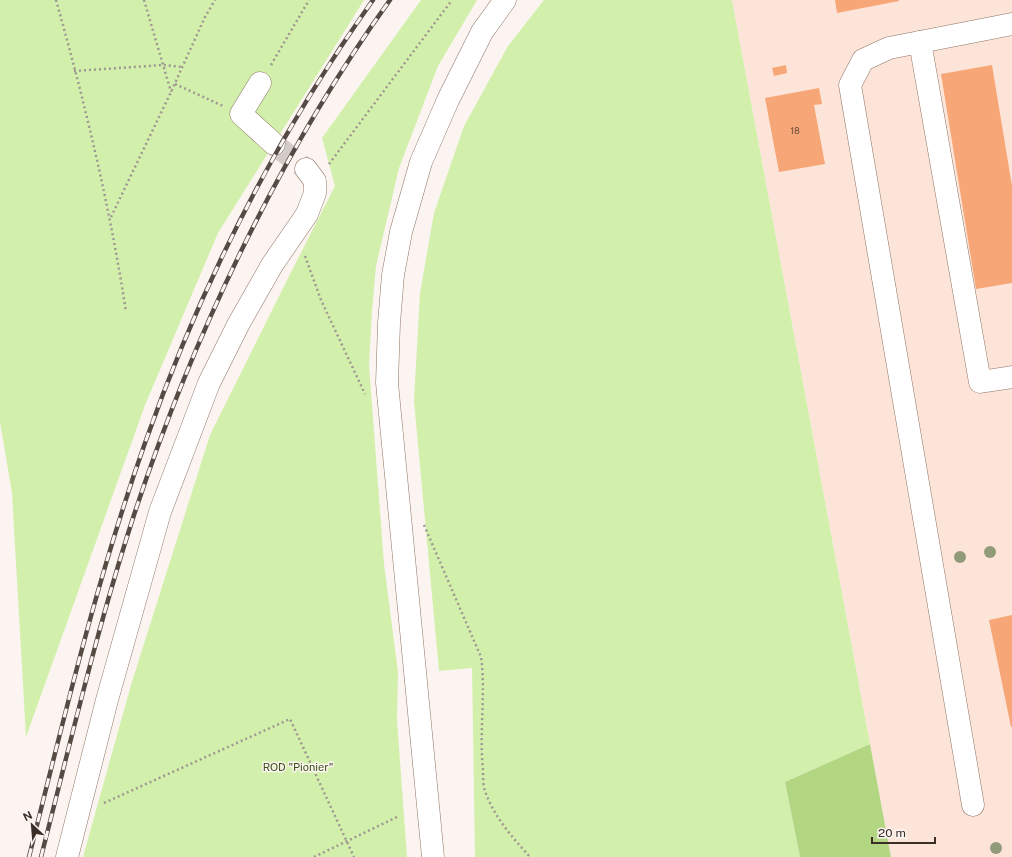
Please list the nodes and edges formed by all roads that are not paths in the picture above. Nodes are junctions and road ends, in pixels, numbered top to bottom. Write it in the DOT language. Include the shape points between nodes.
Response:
graph roads {
  1 [pos="506,0"];
  2 [pos="1012,24"];
  3 [pos="920,42"];
  4 [pos="260,83"];
  5 [pos="274,144"];
  6 [pos="311,175"];
  7 [pos="1012,376"];
  8 [pos="973,805"];
  9 [pos="67,857"];
  10 [pos="433,857"];
  1 -- 10 [label="street" via="482,32 421,162 401,232 393,275 387,383"];
  2 -- 3 [label="street"];
  3 -- 7 [label="street" via="980,382"];
  3 -- 8 [label="street" via="889,48 862,60 850,85"];
  4 -- 5 [label="street" via="241,114"];
  6 -- 9 [label="street" via="315,194 307,214 272,265 238,325 210,383 160,512 107,700"];
}
